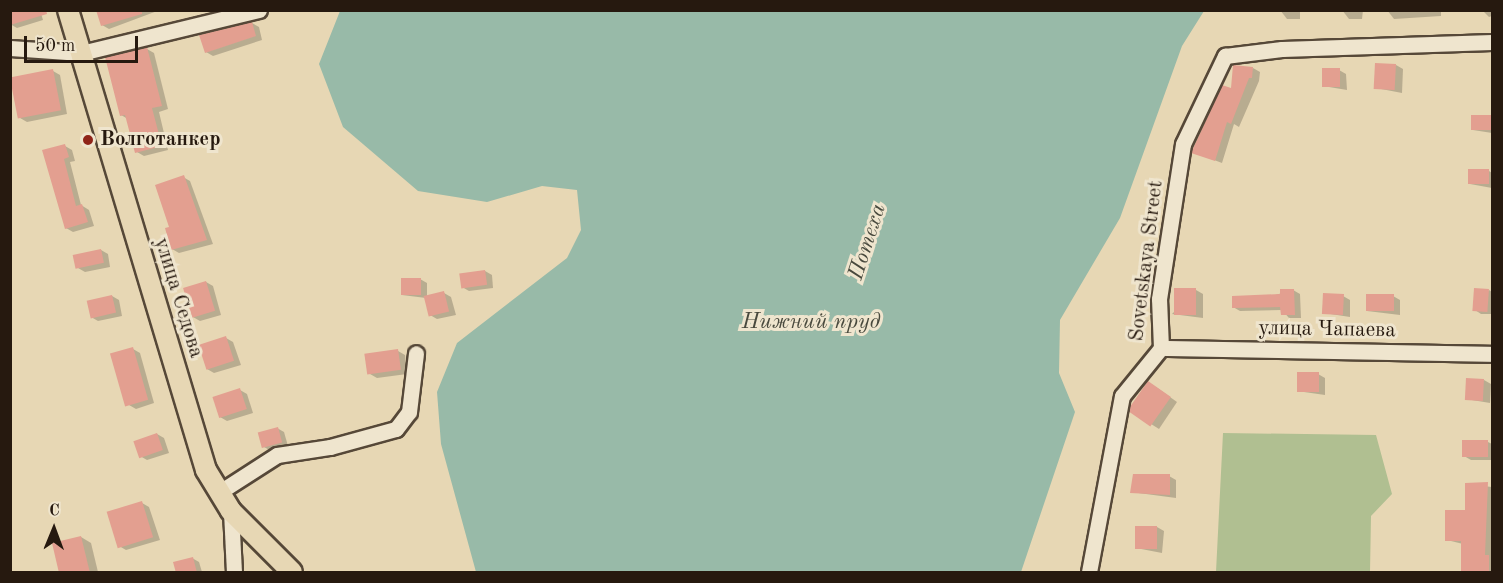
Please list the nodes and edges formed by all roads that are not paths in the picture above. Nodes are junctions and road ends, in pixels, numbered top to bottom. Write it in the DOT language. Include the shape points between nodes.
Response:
graph roads {
  1 [pos="68,10"];
  2 [pos="259,10"];
  3 [pos="1492,42"];
  4 [pos="10,48"];
  5 [pos="81,53"];
  6 [pos="1161,348"];
  7 [pos="417,352"];
  8 [pos="1492,354"];
  9 [pos="218,493"];
  10 [pos="231,511"];
  11 [pos="234,573"];
  12 [pos="292,573"];
  13 [pos="1089,573"];
  1 -- 5 [label="main road, улица Седова"];
  2 -- 5 [label="street"];
  3 -- 6 [label="street, Sovetskaya Street" via="1282,49 1225,56 1183,144 1159,299"];
  4 -- 5 [label="street"];
  5 -- 9 [label="main road, улица Седова" via="194,438"];
  6 -- 8 [label="street, улица Чапаева"];
  6 -- 13 [label="street, Sovetskaya Street" via="1122,396"];
  7 -- 9 [label="street" via="410,412 396,429 330,447 277,455"];
  9 -- 10 [label="main road, улица Седова"];
  10 -- 11 [label="street"];
  10 -- 12 [label="main road, улица Седова"];
}
